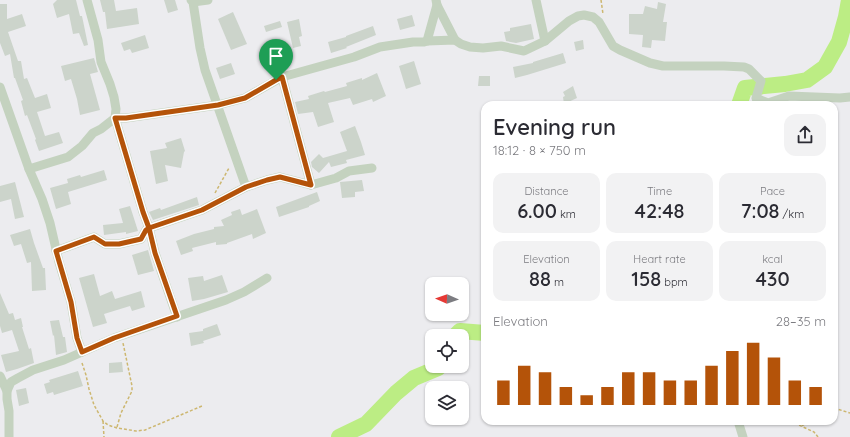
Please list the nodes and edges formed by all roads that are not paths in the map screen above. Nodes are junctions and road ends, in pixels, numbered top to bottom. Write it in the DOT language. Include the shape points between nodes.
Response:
graph roads {
  1 [pos="87,0"];
  2 [pos="208,0"];
  3 [pos="536,0"];
  4 [pos="192,1"];
  5 [pos="437,3"];
  6 [pos="455,40"];
  7 [pos="427,41"];
  8 [pos="545,41"];
  9 [pos="282,77"];
  10 [pos="0,87"];
  11 [pos="850,97"];
  12 [pos="765,101"];
  13 [pos="772,101"];
  14 [pos="218,105"];
  15 [pos="115,118"];
  16 [pos="372,168"];
  17 [pos="29,169"];
  18 [pos="311,185"];
  19 [pos="246,187"];
  20 [pos="149,228"];
  21 [pos="56,251"];
  22 [pos="267,278"];
  23 [pos="177,316"];
  24 [pos="80,353"];
  25 [pos="0,376"];
  26 [pos="7,391"];
  27 [pos="4,412"];
  28 [pos="739,425"];
  29 [pos="10,437"];
  30 [pos="742,437"];
  1 -- 15 [label="street" via="101,62 114,97"];
  2 -- 4 [label="street"];
  3 -- 8 [label="street"];
  4 -- 14 [label="street" via="202,55"];
  5 -- 6 [label="street"];
  5 -- 7 [label="street"];
  6 -- 7 [label="street"];
  6 -- 8 [label="street" via="470,47 501,46 524,50"];
  7 -- 9 [label="street" via="380,48"];
  8 -- 12 [label="street" via="578,16 593,17 599,22 613,46 650,63 663,66 724,66 749,69 761,81 756,98"];
  9 -- 14 [label="street" via="245,98"];
  9 -- 18 [label="street"];
  10 -- 17 [label="street"];
  11 -- 13 [label="street" via="789,96"];
  14 -- 15 [label="street"];
  14 -- 19 [label="street"];
  15 -- 17 [label="street" via="93,133 68,157"];
  15 -- 20 [label="street"];
  16 -- 18 [label="street" via="349,171 336,178"];
  17 -- 21 [label="street" via="50,223"];
  18 -- 19 [label="street" via="280,177"];
  19 -- 20 [label="street" via="202,210"];
  20 -- 21 [label="street" via="141,239 105,244 94,237"];
  20 -- 23 [label="street"];
  21 -- 24 [label="street" via="71,302"];
  22 -- 23 [label="street" via="226,300"];
  23 -- 24 [label="street"];
  24 -- 26 [label="street" via="33,370 11,382"];
  25 -- 26 [label="street"];
  26 -- 27 [label="street"];
  27 -- 29 [label="street"];
  28 -- 30 [label="street"];
}
